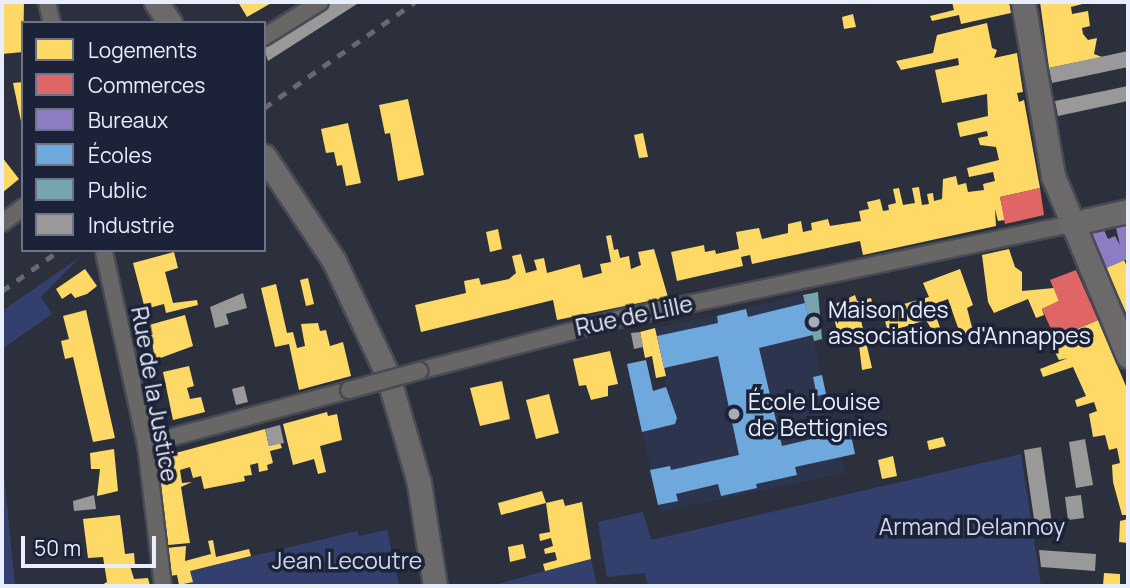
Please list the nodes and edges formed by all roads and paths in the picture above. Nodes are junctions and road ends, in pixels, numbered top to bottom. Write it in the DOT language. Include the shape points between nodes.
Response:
graph roads {
  1 [pos="47,2"];
  2 [pos="156,2"];
  3 [pos="320,2"];
  4 [pos="1023,2"];
  5 [pos="52,21"];
  6 [pos="169,21"];
  7 [pos="266,36"];
  8 [pos="266,159"];
  9 [pos="21,209"];
  10 [pos="1128,211"];
  11 [pos="2,223"];
  12 [pos="1070,224"];
  13 [pos="104,252"];
  14 [pos="1128,356"];
  15 [pos="146,444"];
  16 [pos="163,586"];
  17 [pos="435,586"];
  1 -- 5 [label="street"];
  2 -- 6 [label="main road"];
  3 -- 7 [label="street"];
  4 -- 12 [label="main road" via="1048,158"];
  8 -- 17 [label="main road" via="334,261 388,376 419,483"];
  9 -- 11 [label="street"];
  10 -- 12 [label="main road, Rue de Lille"];
  12 -- 14 [label="main road"];
  12 -- 15 [label="street, Rue de Lille, bridge" via="605,321"];
  13 -- 15 [label="street, Rue de la Justice"];
  15 -- 16 [label="street, Rue de la Justice"];
}
